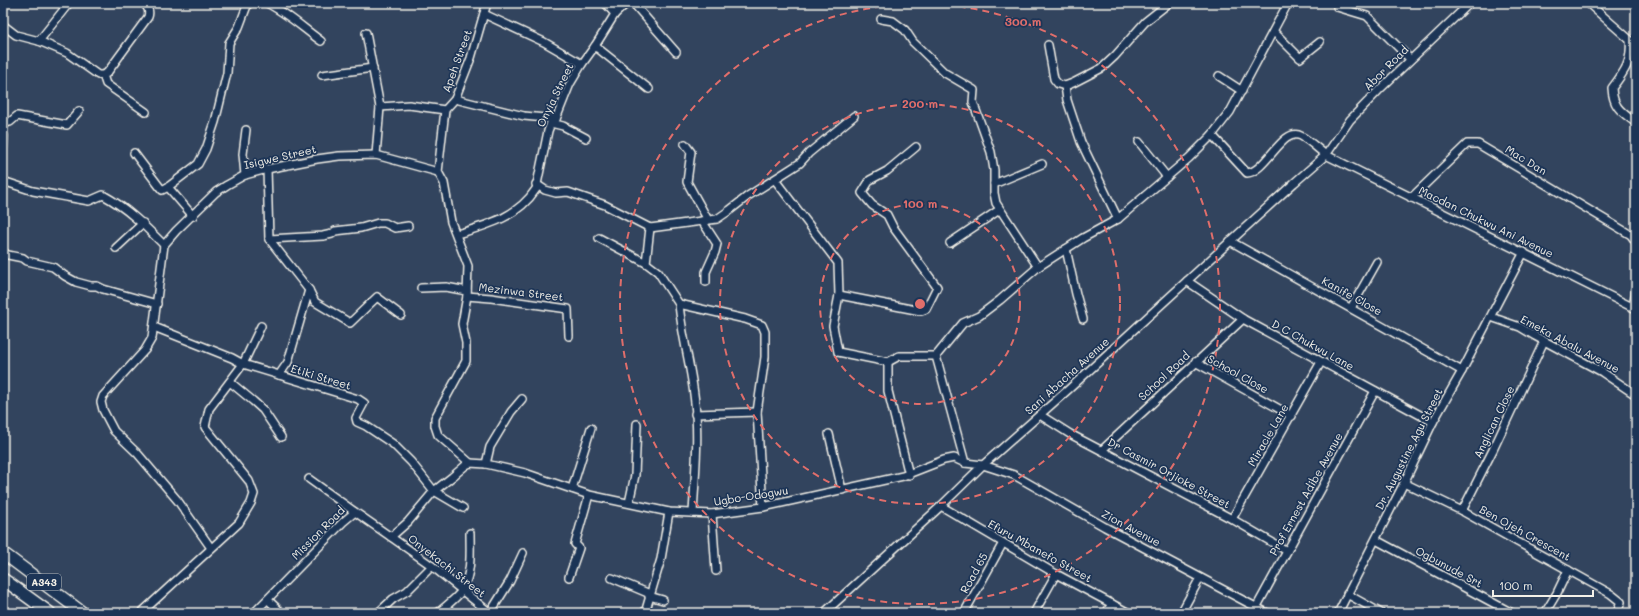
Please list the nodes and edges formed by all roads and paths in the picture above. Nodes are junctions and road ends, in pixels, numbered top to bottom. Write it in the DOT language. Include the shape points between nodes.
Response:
graph roads {
  1 [pos="69,3"];
  2 [pos="144,3"];
  3 [pos="248,3"];
  4 [pos="267,3"];
  5 [pos="487,3"];
  6 [pos="605,3"];
  7 [pos="627,3"];
  8 [pos="633,3"];
  9 [pos="1169,3"];
  10 [pos="1288,3"];
  11 [pos="1458,3"];
  12 [pos="1470,3"];
  13 [pos="1588,3"];
  14 [pos="1337,7"];
  15 [pos="1464,9"];
  16 [pos="484,14"];
  17 [pos="615,14"];
  18 [pos="882,19"];
  19 [pos="3,25"];
  20 [pos="1274,32"];
  21 [pos="366,33"];
  22 [pos="1633,39"];
  23 [pos="321,40"];
  24 [pos="39,41"];
  25 [pos="1320,42"];
  26 [pos="1048,45"];
  27 [pos="595,46"];
  28 [pos="676,52"];
  29 [pos="1410,59"];
  30 [pos="582,64"];
  31 [pos="373,68"];
  32 [pos="103,75"];
  33 [pos="322,75"];
  34 [pos="1219,76"];
  35 [pos="1065,86"];
  36 [pos="649,89"];
  37 [pos="1242,91"];
  38 [pos="455,99"];
  39 [pos="380,107"];
  40 [pos="445,110"];
  41 [pos="79,111"];
  42 [pos="146,112"];
  43 [pos="854,116"];
  44 [pos="554,121"];
  45 [pos="1636,123"];
  46 [pos="3,124"];
  47 [pos="246,130"];
  48 [pos="3,134"];
  49 [pos="1212,135"];
  50 [pos="586,138"];
  51 [pos="1139,142"];
  52 [pos="685,144"];
  53 [pos="916,147"];
  54 [pos="3,150"];
  55 [pos="134,153"];
  56 [pos="376,155"];
  57 [pos="1326,156"];
  58 [pos="1042,164"];
  59 [pos="267,169"];
  60 [pos="438,172"];
  61 [pos="246,175"];
  62 [pos="1167,177"];
  63 [pos="775,180"];
  64 [pos="3,182"];
  65 [pos="536,184"];
  66 [pos="994,184"];
  67 [pos="168,187"];
  68 [pos="1411,198"];
  69 [pos="999,210"];
  70 [pos="193,216"];
  71 [pos="1118,219"];
  72 [pos="705,221"];
  73 [pos="143,223"];
  74 [pos="408,226"];
  75 [pos="650,228"];
  76 [pos="457,234"];
  77 [pos="598,238"];
  78 [pos="269,239"];
  79 [pos="1230,241"];
  80 [pos="1636,242"];
  81 [pos="950,243"];
  82 [pos="164,245"];
  83 [pos="116,248"];
  84 [pos="1066,249"];
  85 [pos="3,252"];
  86 [pos="1524,252"];
  87 [pos="1377,262"];
  88 [pos="646,263"];
  89 [pos="1038,267"];
  90 [pos="1187,281"];
  91 [pos="706,282"];
  92 [pos="421,288"];
  93 [pos="1636,289"];
  94 [pos="309,290"];
  95 [pos="467,294"];
  96 [pos="839,295"];
  97 [pos="157,304"];
  98 [pos="679,304"];
  99 [pos="1351,308"];
  100 [pos="1635,308"];
  101 [pos="401,314"];
  102 [pos="1491,318"];
  103 [pos="1084,319"];
  104 [pos="1243,319"];
  105 [pos="261,326"];
  106 [pos="154,327"];
  107 [pos="570,336"];
  108 [pos="1544,341"];
  109 [pos="936,356"];
  110 [pos="888,362"];
  111 [pos="1195,362"];
  112 [pos="1321,362"];
  113 [pos="243,364"];
  114 [pos="1462,371"];
  115 [pos="279,376"];
  116 [pos="230,382"];
  117 [pos="1375,391"];
  118 [pos="1636,395"];
  119 [pos="522,399"];
  120 [pos="757,412"];
  121 [pos="695,414"];
  122 [pos="1040,415"];
  123 [pos="1292,416"];
  124 [pos="1433,422"];
  125 [pos="637,424"];
  126 [pos="591,428"];
  127 [pos="829,434"];
  128 [pos="281,437"];
  129 [pos="1102,450"];
  130 [pos="965,462"];
  131 [pos="472,463"];
  132 [pos="486,464"];
  133 [pos="983,465"];
  134 [pos="909,474"];
  135 [pos="309,479"];
  136 [pos="1404,483"];
  137 [pos="572,489"];
  138 [pos="842,490"];
  139 [pos="434,491"];
  140 [pos="588,495"];
  141 [pos="629,503"];
  142 [pos="941,506"];
  143 [pos="763,507"];
  144 [pos="463,508"];
  145 [pos="1462,511"];
  146 [pos="355,512"];
  147 [pos="669,512"];
  148 [pos="693,513"];
  149 [pos="712,514"];
  150 [pos="1232,519"];
  151 [pos="470,533"];
  152 [pos="391,537"];
  153 [pos="1376,540"];
  154 [pos="1003,543"];
  155 [pos="211,548"];
  156 [pos="1287,551"];
  157 [pos="3,553"];
  158 [pos="523,553"];
  159 [pos="432,566"];
  160 [pos="1568,570"];
  161 [pos="716,571"];
  162 [pos="1056,574"];
  163 [pos="570,577"];
  164 [pos="612,578"];
  165 [pos="1200,578"];
  166 [pos="3,579"];
  167 [pos="461,591"];
  168 [pos="1348,594"];
  169 [pos="650,595"];
  170 [pos="268,600"];
  171 [pos="663,600"];
  172 [pos="1112,604"];
  173 [pos="1256,608"];
  174 [pos="50,613"];
  175 [pos="83,613"];
  176 [pos="141,613"];
  177 [pos="254,613"];
  178 [pos="282,613"];
  179 [pos="378,613"];
  180 [pos="438,613"];
  181 [pos="490,613"];
  182 [pos="645,613"];
  183 [pos="824,613"];
  184 [pos="964,613"];
  185 [pos="1034,613"];
  186 [pos="1106,613"];
  187 [pos="1129,613"];
  188 [pos="1181,613"];
  189 [pos="1267,613"];
  190 [pos="1338,613"];
  191 [pos="1381,613"];
  192 [pos="1512,613"];
  193 [pos="1545,613"];
  194 [pos="1617,613"];
  1 -- 24 [label="street"];
  2 -- 32 [label="street" via="150,13 148,17"];
  3 -- 67 [label="street" via="230,43 228,73 206,149 198,164"];
  4 -- 23 [label="street"];
  5 -- 16 [label="street, Apeh Street"];
  6 -- 17 [label="street"];
  7 -- 17 [label="street, Onyia Street"];
  8 -- 28 [label="street"];
  9 -- 35 [label="street" via="1145,22 1102,68"];
  10 -- 20 [label="street"];
  11 -- 15 [label="street"];
  12 -- 15 [label="street, Abor Road"];
  13 -- 22 [label="street"];
  14 -- 29 [label="street" via="1367,16"];
  15 -- 29 [label="street, Abor Road"];
  16 -- 30 [label="street" via="544,42"];
  16 -- 38 [label="street, Apeh Street"];
  17 -- 27 [label="street, Onyia Street"];
  18 -- 66 [label="street" via="899,25 945,73 974,90 973,102 991,152"];
  19 -- 24 [label="street" via="16,35"];
  20 -- 25 [label="street" via="1300,58"];
  20 -- 37 [label="street"];
  21 -- 31 [label="street"];
  22 -- 45 [label="street" via="1632,53 1625,71 1612,88 1612,99 1619,110"];
  24 -- 32 [label="street" via="67,52 98,75"];
  26 -- 35 [label="street" via="1054,79 1058,84"];
  27 -- 30 [label="street, Onyia Street"];
  27 -- 36 [label="street"];
  29 -- 57 [label="street, Abor Road" via="1350,120"];
  30 -- 44 [label="street, Onyia Street"];
  31 -- 33 [label="street"];
  31 -- 39 [label="street"];
  32 -- 42 [label="street" via="106,84"];
  34 -- 37 [label="street"];
  35 -- 71 [label="street" via="1081,142"];
  37 -- 49 [label="street"];
  38 -- 40 [label="street, Apeh Street"];
  38 -- 44 [label="street"];
  39 -- 40 [label="street" via="410,105"];
  39 -- 56 [label="street"];
  40 -- 60 [label="street"];
  41 -- 46 [label="street" via="67,125 16,116"];
  43 -- 63 [label="street" via="800,163"];
  44 -- 50 [label="street"];
  44 -- 65 [label="street, Onyia Street"];
  47 -- 61 [label="street" via="243,154"];
  48 -- 54 [label="street"];
  49 -- 57 [label="street, Macdan Chukwu Ani Avenue" via="1247,173 1259,166 1290,135 1300,135"];
  49 -- 62 [label="street"];
  51 -- 62 [label="street"];
  52 -- 72 [label="street" via="691,152 687,182"];
  53 -- 96 [label="street" via="870,180 862,193 872,205 887,215 893,227 938,287 926,309 921,311"];
  55 -- 67 [label="street" via="161,189"];
  56 -- 59 [label="street, Isigwe Street" via="317,158"];
  56 -- 60 [label="street, Isigwe Street"];
  57 -- 68 [label="street, Macdan Chukwu Ani Avenue"];
  57 -- 79 [label="street, Sani Abacha Avenue"];
  58 -- 66 [label="street"];
  59 -- 61 [label="street, Isigwe Street"];
  59 -- 78 [label="street"];
  60 -- 76 [label="street" via="444,183 451,222"];
  61 -- 70 [label="street, Isigwe Street" via="216,192"];
  62 -- 71 [label="street"];
  63 -- 72 [label="street" via="748,196 724,215"];
  63 -- 96 [label="street" via="838,263"];
  64 -- 73 [label="street" via="33,191 89,201 103,195 119,203"];
  65 -- 75 [label="street" via="544,190 568,192 594,201"];
  65 -- 76 [label="street, Onyia Street" via="532,194 511,214 494,223"];
  66 -- 69 [label="street"];
  67 -- 70 [label="street"];
  68 -- 80 [label="street, Mac Dan" via="1467,144 1473,143 1631,235"];
  68 -- 86 [label="street, Macdan Chukwu Ani Avenue"];
  69 -- 81 [label="street"];
  69 -- 89 [label="street"];
  70 -- 82 [label="street, Isigwe Street"];
  71 -- 84 [label="street"];
  72 -- 75 [label="street"];
  72 -- 91 [label="street" via="717,244 706,272"];
  73 -- 82 [label="street"];
  73 -- 83 [label="street"];
  74 -- 78 [label="street" via="396,228 384,223 336,231 323,236"];
  75 -- 88 [label="street"];
  76 -- 95 [label="street" via="468,266"];
  77 -- 88 [label="street"];
  78 -- 94 [label="street"];
  79 -- 90 [label="street, Sani Abacha Avenue"];
  79 -- 99 [label="street, Kanife Close"];
  82 -- 97 [label="street"];
  84 -- 89 [label="street"];
  84 -- 103 [label="street" via="1077,301"];
  85 -- 97 [label="street" via="53,267 81,284 97,286"];
  86 -- 100 [label="street, Macdan Chukwu Ani Avenue"];
  86 -- 102 [label="street, Dr. Augustine Agu Street"];
  87 -- 99 [label="street"];
  88 -- 98 [label="street" via="658,272"];
  89 -- 109 [label="street" via="979,316 963,323"];
  90 -- 104 [label="street, D C Chukwu Lane"];
  90 -- 122 [label="street, Sani Abacha Avenue"];
  92 -- 95 [label="street" via="446,287"];
  93 -- 100 [label="street"];
  94 -- 101 [label="street" via="315,302 350,323 377,297"];
  94 -- 115 [label="street" via="288,362"];
  95 -- 107 [label="street, Mezinwa Street" via="568,309"];
  95 -- 131 [label="street" via="462,324 466,361 435,418 435,426 438,435"];
  96 -- 110 [label="street" via="833,326 838,352"];
  97 -- 106 [label="street"];
  98 -- 120 [label="street" via="762,325 765,332 765,357"];
  98 -- 121 [label="street"];
  99 -- 114 [label="street, Kanife Close"];
  102 -- 108 [label="street, Emeka Abalu Avenue" via="1520,327"];
  102 -- 114 [label="street, Dr. Augustine Agu Street"];
  104 -- 111 [label="street, School Road"];
  104 -- 112 [label="street, D C Chukwu Lane"];
  105 -- 113 [label="street"];
  106 -- 113 [label="street, Etiki Street"];
  106 -- 155 [label="street" via="152,338 145,350 103,396 103,410 114,431 138,454 172,495"];
  108 -- 118 [label="street, Emeka Abalu Avenue"];
  108 -- 145 [label="street, Anglican Close"];
  109 -- 110 [label="street" via="899,356"];
  109 -- 130 [label="street"];
  110 -- 134 [label="street" via="888,391"];
  111 -- 123 [label="street, School Close"];
  111 -- 129 [label="street, School Road"];
  112 -- 117 [label="street, D C Chukwu Lane"];
  112 -- 123 [label="street, Miracle Lane"];
  113 -- 115 [label="street, Etiki Street"];
  113 -- 116 [label="street"];
  114 -- 124 [label="street, Dr. Augustine Agu Street"];
  115 -- 139 [label="street, Etiki Street" via="364,403 356,418 357,422 393,444"];
  116 -- 128 [label="street" via="263,410"];
  116 -- 155 [label="street" via="209,409 205,427 249,481 254,494 239,523"];
  117 -- 124 [label="street, D C Chukwu Lane"];
  117 -- 156 [label="street, Prof Ernest Adibe Avenue"];
  119 -- 132 [label="street" via="490,447"];
  120 -- 121 [label="street"];
  120 -- 143 [label="street"];
  121 -- 148 [label="street" via="697,447"];
  122 -- 129 [label="street, Dr Casmir Orjioke Street"];
  122 -- 133 [label="street, Sani Abacha Avenue"];
  123 -- 150 [label="street, Miracle Lane"];
  124 -- 136 [label="street, Dr. Augustine Agu Street"];
  125 -- 141 [label="street" via="635,475"];
  126 -- 137 [label="street"];
  127 -- 138 [label="street"];
  129 -- 150 [label="street, Dr Casmir Orjioke Street"];
  130 -- 133 [label="street, Ugbo-Odogwu"];
  130 -- 134 [label="street, Ugbo-Odogwu" via="949,458"];
  131 -- 132 [label="street, Ugbo-Odogwu"];
  131 -- 139 [label="street" via="466,464"];
  132 -- 137 [label="street, Ugbo-Odogwu" via="525,473"];
  133 -- 142 [label="street, Sani Abacha Avenue"];
  133 -- 165 [label="street, Zion Avenue" via="1014,475"];
  134 -- 138 [label="street, Ugbo-Odogwu"];
  135 -- 146 [label="street"];
  136 -- 145 [label="street, Ben Ojeh Crescent"];
  136 -- 153 [label="street, Dr. Augustine Agu Street"];
  137 -- 140 [label="street, Ugbo-Odogwu"];
  138 -- 143 [label="street, Ugbo-Odogwu"];
  139 -- 144 [label="street"];
  139 -- 152 [label="street" via="408,522"];
  140 -- 141 [label="street, Ugbo-Odogwu"];
  140 -- 163 [label="street" via="575,544 579,548"];
  141 -- 147 [label="street, Ugbo-Odogwu"];
  142 -- 154 [label="street, Efuru Mbanefo Street"];
  142 -- 183 [label="street, Sani Abacha Avenue"];
  143 -- 149 [label="street, Ugbo-Odogwu"];
  145 -- 160 [label="street, Ben Ojeh Crescent"];
  146 -- 152 [label="street, Mission Road"];
  146 -- 170 [label="street, Mission Road"];
  147 -- 148 [label="street, Ugbo-Odogwu"];
  147 -- 169 [label="street" via="661,559"];
  148 -- 149 [label="street, Ugbo-Odogwu"];
  149 -- 161 [label="street"];
  150 -- 156 [label="street, Dr Casmir Orjioke Street"];
  151 -- 167 [label="street" via="469,571"];
  152 -- 159 [label="street, Onyekachi Street"];
  153 -- 168 [label="street, Dr. Augustine Agu Street"];
  153 -- 192 [label="street, Ogbunude Srt"];
  154 -- 162 [label="street, Efuru Mbanefo Street"];
  154 -- 184 [label="street, Road 65"];
  155 -- 176 [label="street"];
  156 -- 173 [label="street, Prof Ernest Adibe Avenue"];
  157 -- 175 [label="highway, A343"];
  158 -- 181 [label="street" via="510,581"];
  159 -- 167 [label="street, Onyekachi Street"];
  159 -- 179 [label="street" via="407,591 393,598"];
  160 -- 193 [label="street"];
  160 -- 194 [label="street, Ben Ojeh Crescent" via="1619,600 1621,602"];
  162 -- 172 [label="street, Efuru Mbanefo Street"];
  162 -- 185 [label="street"];
  164 -- 169 [label="street"];
  165 -- 173 [label="street, Zion Avenue"];
  165 -- 188 [label="street"];
  166 -- 174 [label="highway, A343"];
  167 -- 180 [label="street"];
  167 -- 181 [label="street, Onyekachi Street"];
  168 -- 190 [label="street, Dr. Augustine Agu Street"];
  168 -- 191 [label="street"];
  169 -- 171 [label="street"];
  169 -- 182 [label="street"];
  170 -- 177 [label="street, Mission Road"];
  170 -- 178 [label="street"];
  172 -- 186 [label="street"];
  172 -- 187 [label="street, Efuru Mbanefo Street"];
  173 -- 189 [label="street, Zion Avenue"];
}
